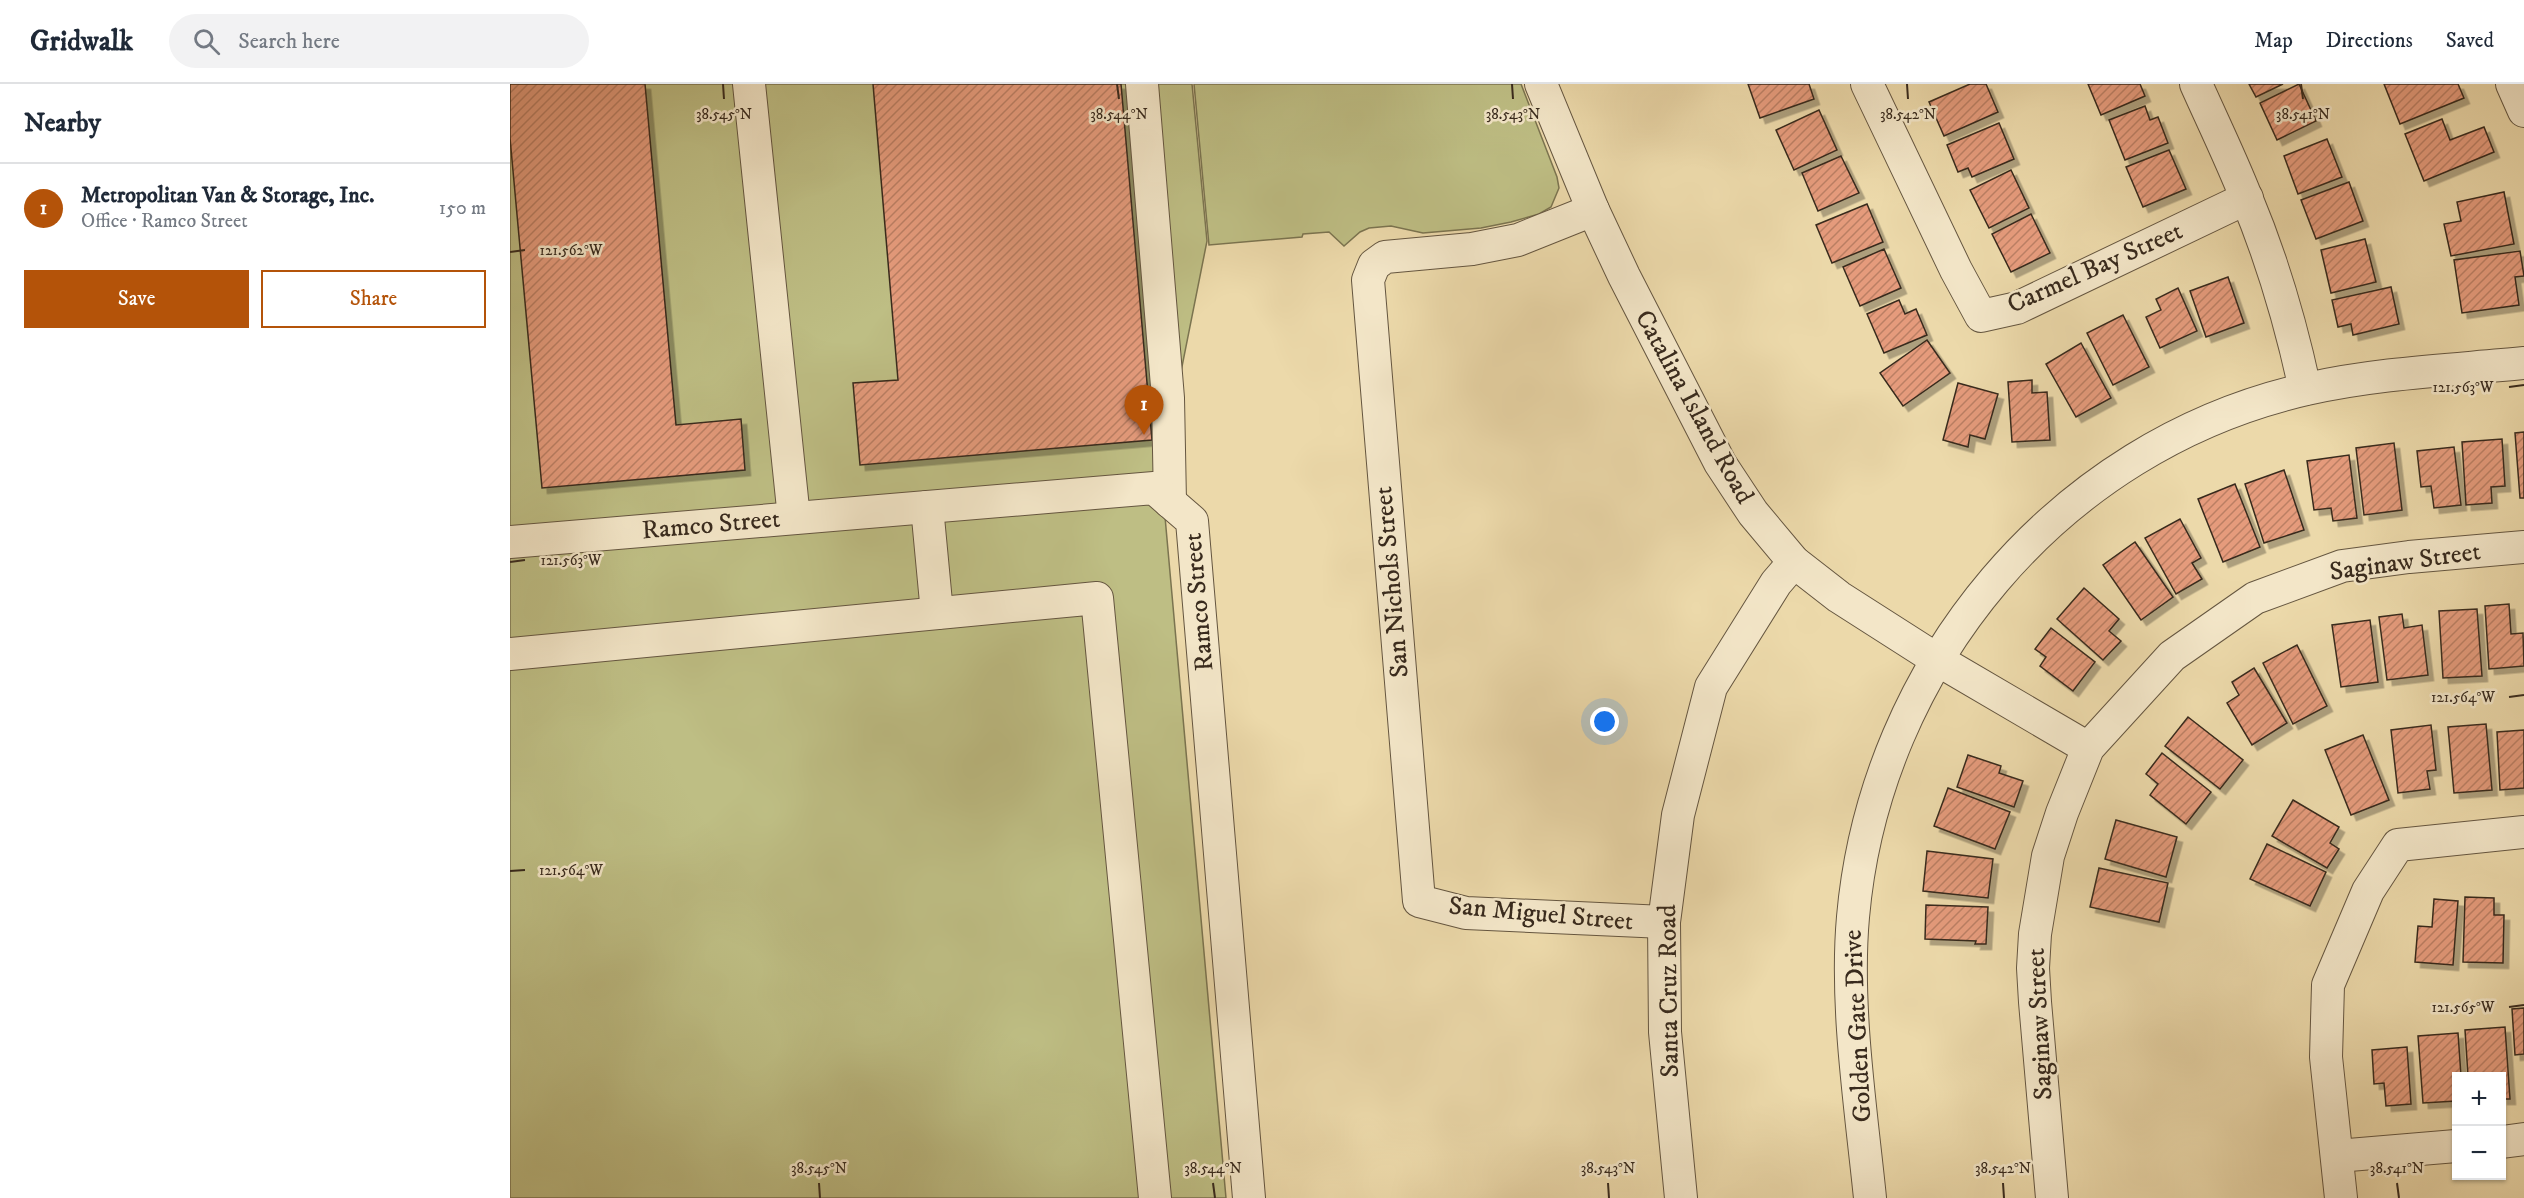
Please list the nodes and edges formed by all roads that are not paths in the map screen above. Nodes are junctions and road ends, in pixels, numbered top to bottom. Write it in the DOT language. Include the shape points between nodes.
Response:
graph roads {
  1 [pos="749,84"];
  2 [pos="1142,84"];
  3 [pos="1541,84"];
  4 [pos="1868,84"];
  5 [pos="2196,84"];
  6 [pos="2512,84"];
  7 [pos="2524,111"];
  8 [pos="2247,198"];
  9 [pos="1593,210"];
  10 [pos="2524,363"];
  11 [pos="2305,389"];
  12 [pos="1170,502"];
  13 [pos="927,507"];
  14 [pos="795,518"];
  15 [pos="510,542"];
  16 [pos="2524,546"];
  17 [pos="1794,562"];
  18 [pos="937,614"];
  19 [pos="510,654"];
  20 [pos="1936,659"];
  21 [pos="2088,748"];
  22 [pos="2524,832"];
  23 [pos="1419,901"];
  24 [pos="1664,922"];
  25 [pos="2524,1139"];
  26 [pos="2506,1141"];
  27 [pos="2452,1146"];
  28 [pos="2337,1156"];
  29 [pos="1155,1198"];
  30 [pos="1249,1198"];
  31 [pos="1681,1198"];
  32 [pos="1870,1198"];
  33 [pos="2052,1198"];
  34 [pos="2341,1198"];
  1 -- 14 [label="street"];
  2 -- 12 [label="street" via="1168,398"];
  3 -- 9 [label="street, Catalina Island Road"];
  4 -- 8 [label="street, Carmel Bay Street" via="1981,316 2017,308"];
  5 -- 8 [label="street"];
  6 -- 7 [label="street"];
  8 -- 11 [label="street" via="2292,331"];
  9 -- 17 [label="street, Catalina Island Road" via="1719,463 1753,513"];
  9 -- 23 [label="street, San Nichols Street" via="1518,240 1472,249 1385,257 1374,265 1368,280"];
  10 -- 11 [label="street, Golden Gate Drive" via="2370,378"];
  11 -- 20 [label="street, Golden Gate Drive" via="2205,423 2134,460 2091,489 1997,576"];
  12 -- 13 [label="street, Ramco Street" via="1154,488"];
  12 -- 30 [label="street, Ramco Street" via="1192,521"];
  13 -- 14 [label="street, Ramco Street"];
  13 -- 18 [label="street"];
  14 -- 15 [label="street, Ramco Street"];
  16 -- 21 [label="street, Saginaw Street" via="2342,566 2255,598 2172,656"];
  17 -- 20 [label="street, Catalina Island Road" via="1839,597"];
  17 -- 24 [label="street, Santa Cruz Road" via="1776,583 1712,687 1678,815"];
  18 -- 19 [label="street"];
  18 -- 29 [label="street" via="1097,598"];
  20 -- 21 [label="street, Catalina Island Road"];
  20 -- 32 [label="street, Golden Gate Drive" via="1892,747 1871,816 1852,919 1856,1056"];
  21 -- 33 [label="street, Saginaw Street" via="2048,856 2035,934 2035,1002"];
  22 -- 28 [label="street" via="2398,846 2368,891 2328,985 2326,1057"];
  23 -- 24 [label="street, San Miguel Street" via="1466,913"];
  24 -- 31 [label="street, Santa Cruz Road" via="1665,1032"];
  25 -- 26 [label="street"];
  27 -- 28 [label="street"];
  28 -- 34 [label="street"];
}
